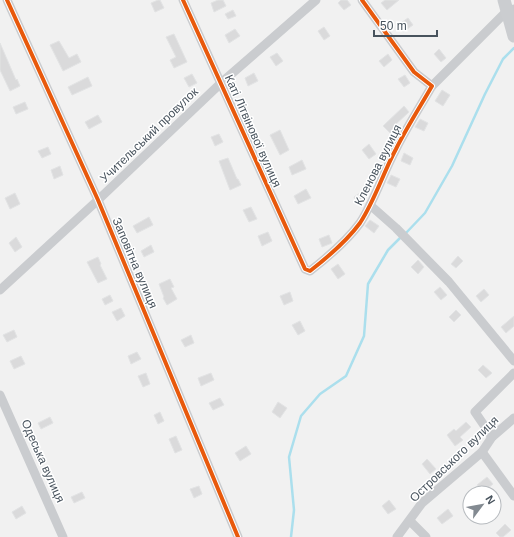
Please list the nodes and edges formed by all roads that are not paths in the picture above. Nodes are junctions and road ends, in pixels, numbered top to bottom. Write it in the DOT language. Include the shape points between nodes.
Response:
graph roads {
  1 [pos="7,0"];
  2 [pos="183,0"];
  3 [pos="316,0"];
  4 [pos="362,0"];
  5 [pos="508,7"];
  6 [pos="514,35"];
  7 [pos="221,83"];
  8 [pos="432,86"];
  9 [pos="98,200"];
  10 [pos="370,205"];
  11 [pos="305,269"];
  12 [pos="0,290"];
  13 [pos="514,361"];
  14 [pos="514,373"];
  15 [pos="0,395"];
  16 [pos="514,418"];
  17 [pos="492,437"];
  18 [pos="482,452"];
  19 [pos="514,496"];
  20 [pos="410,521"];
  21 [pos="63,537"];
  22 [pos="238,537"];
  23 [pos="397,537"];
  24 [pos="426,537"];
  1 -- 9 [label="street, Заповітна вулиця"];
  2 -- 7 [label="street, Каті Літвінової вулиця"];
  3 -- 7 [label="street, Учительський провулок"];
  4 -- 8 [label="street" via="414,72"];
  5 -- 6 [label="main road"];
  5 -- 8 [label="street, Кленова вулиця"];
  7 -- 9 [label="street, Учительський провулок"];
  7 -- 11 [label="street, Каті Літвінової вулиця"];
  8 -- 10 [label="street, Кленова вулиця" via="396,149"];
  9 -- 12 [label="street, Учительський провулок"];
  9 -- 22 [label="street, Заповітна вулиця"];
  10 -- 11 [label="street, Кленова вулиця" via="360,223 347,238 310,271"];
  10 -- 13 [label="street" via="415,246 449,282"];
  14 -- 17 [label="street" via="475,412"];
  15 -- 21 [label="street, Одеська вулиця"];
  16 -- 17 [label="street, Островського вулиця"];
  17 -- 18 [label="street, Островського вулиця"];
  18 -- 19 [label="street"];
  18 -- 20 [label="street, Островського вулиця" via="422,503"];
  20 -- 23 [label="street, Островського вулиця"];
  20 -- 24 [label="street"];
}
